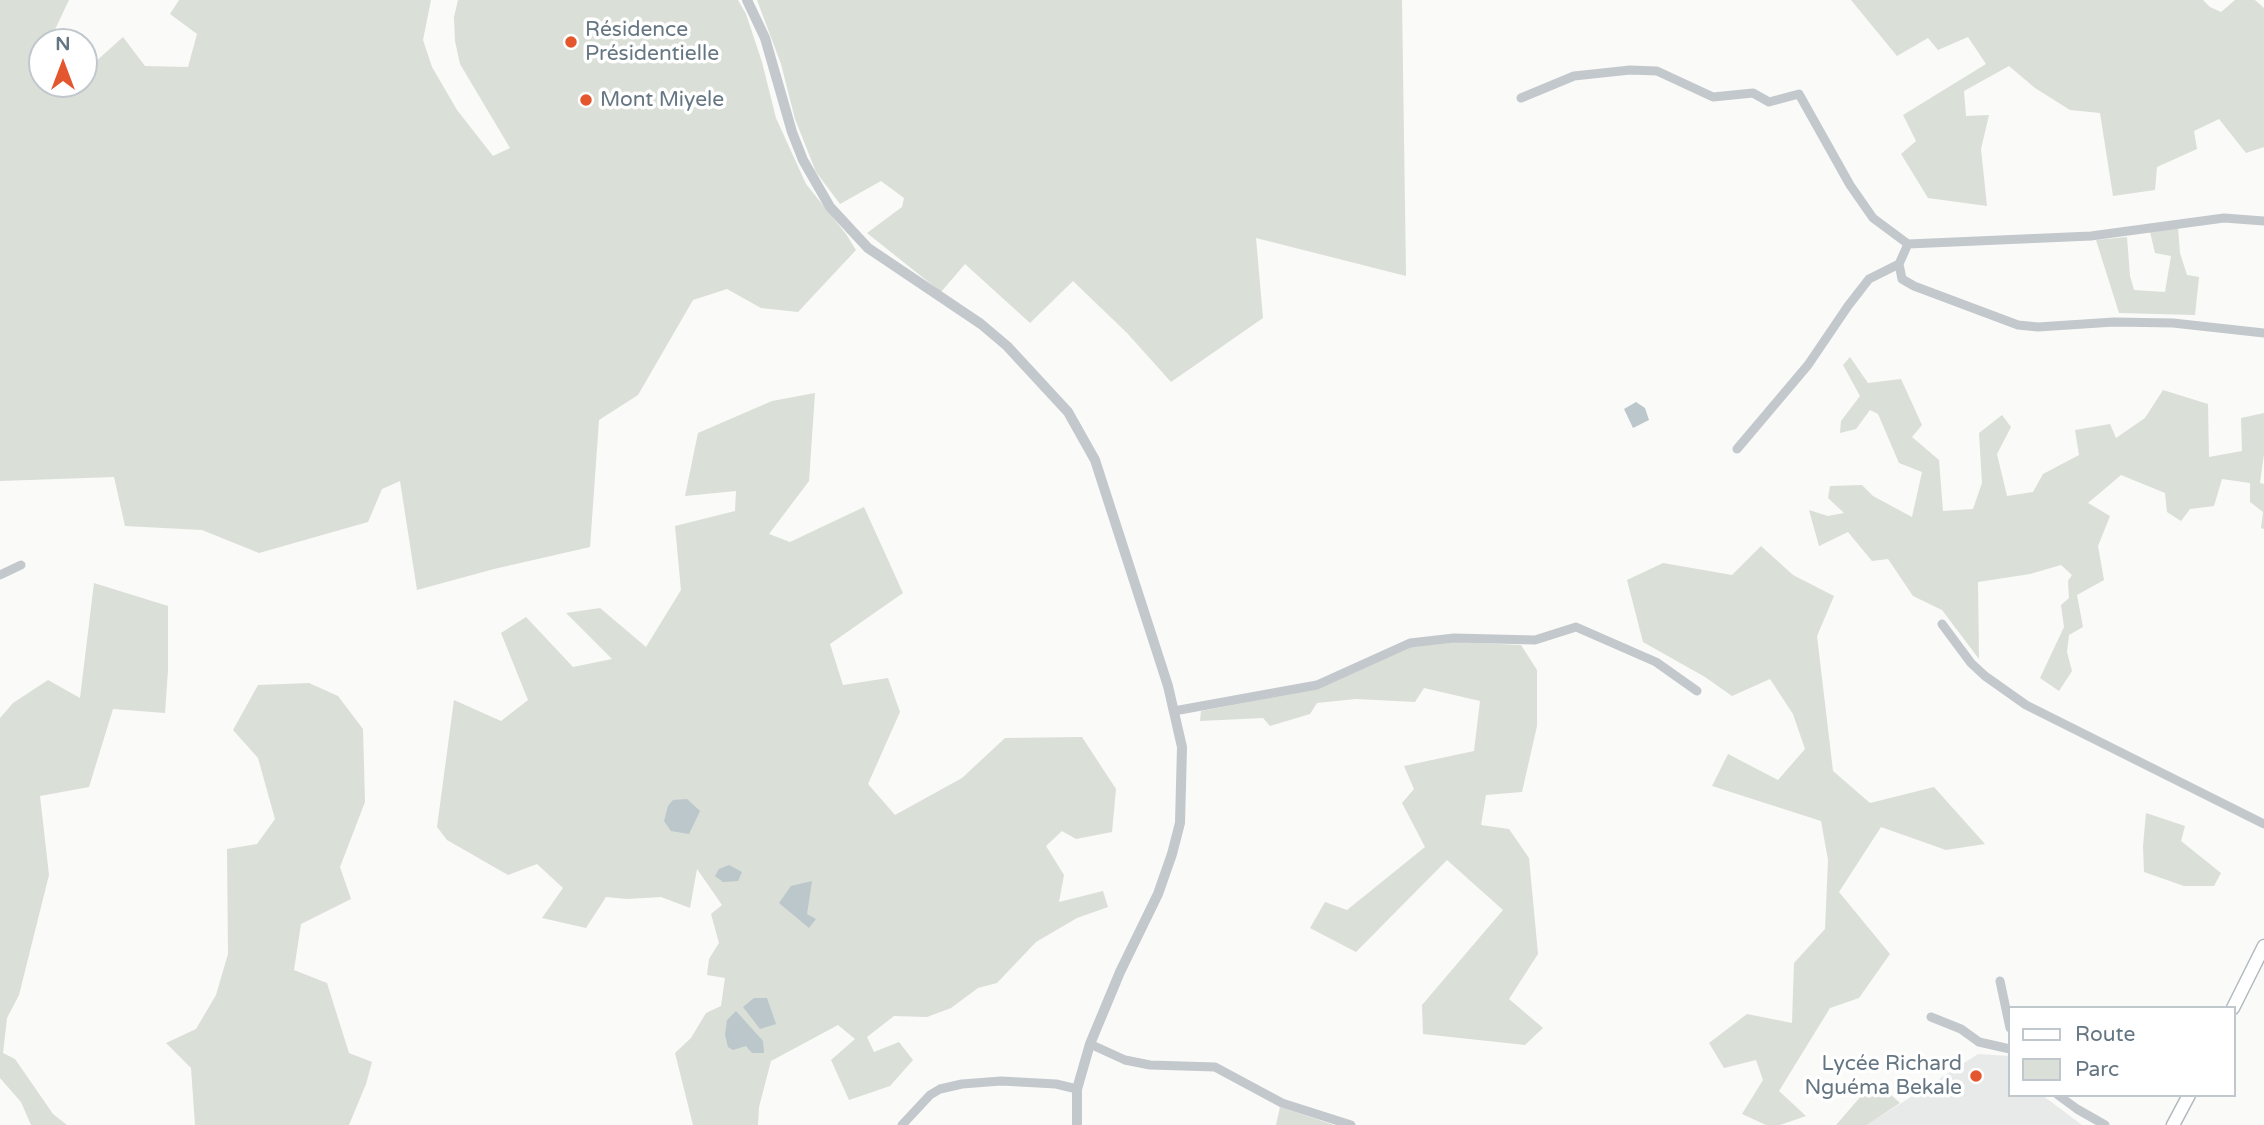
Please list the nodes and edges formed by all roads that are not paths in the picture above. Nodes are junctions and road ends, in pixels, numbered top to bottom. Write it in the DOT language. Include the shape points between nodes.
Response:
graph roads {
  1 [pos="747,0"];
  2 [pos="1521,99"];
  3 [pos="2264,221"];
  4 [pos="1908,244"];
  5 [pos="1899,264"];
  6 [pos="2264,333"];
  7 [pos="1737,449"];
  8 [pos="21,565"];
  9 [pos="0,575"];
  10 [pos="1942,624"];
  11 [pos="1698,691"];
  12 [pos="1174,710"];
  13 [pos="2264,824"];
  14 [pos="2264,947"];
  15 [pos="2000,981"];
  16 [pos="2234,1006"];
  17 [pos="1931,1017"];
  18 [pos="2008,1019"];
  19 [pos="1090,1044"];
  20 [pos="2008,1048"];
  21 [pos="1077,1089"];
  22 [pos="2061,1097"];
  23 [pos="2188,1097"];
  24 [pos="902,1125"];
  25 [pos="1077,1125"];
  26 [pos="1351,1125"];
  27 [pos="2105,1125"];
  28 [pos="2173,1125"];
  1 -- 12 [label="street" via="765,38 803,160 830,207 869,248 1007,346 1068,412 1082,435"];
  2 -- 4 [label="street" via="1573,76 1630,70 1657,71 1713,97 1753,93 1769,102 1799,94 1873,218"];
  3 -- 4 [label="street" via="2224,218 2091,236"];
  4 -- 5 [label="street"];
  5 -- 6 [label="street" via="1902,279 1914,286 2018,325 2173,323"];
  5 -- 7 [label="street" via="1869,279 1808,365"];
  8 -- 9 [label="street"];
  10 -- 13 [label="street" via="1971,663 2026,705"];
  11 -- 12 [label="street" via="1656,662 1576,627 1535,640 1454,638 1410,643 1317,685"];
  12 -- 19 [label="street" via="1182,747 1180,823 1157,894"];
  14 -- 16 [label="main road"];
  15 -- 18 [label="street"];
  17 -- 20 [label="street" via="1979,1042"];
  19 -- 21 [label="street"];
  19 -- 26 [label="street" via="1125,1060 1150,1065 1215,1068 1282,1103"];
  21 -- 24 [label="street" via="1001,1081 962,1084 930,1095"];
  21 -- 25 [label="street"];
  22 -- 27 [label="street"];
  23 -- 28 [label="main road"];
}
